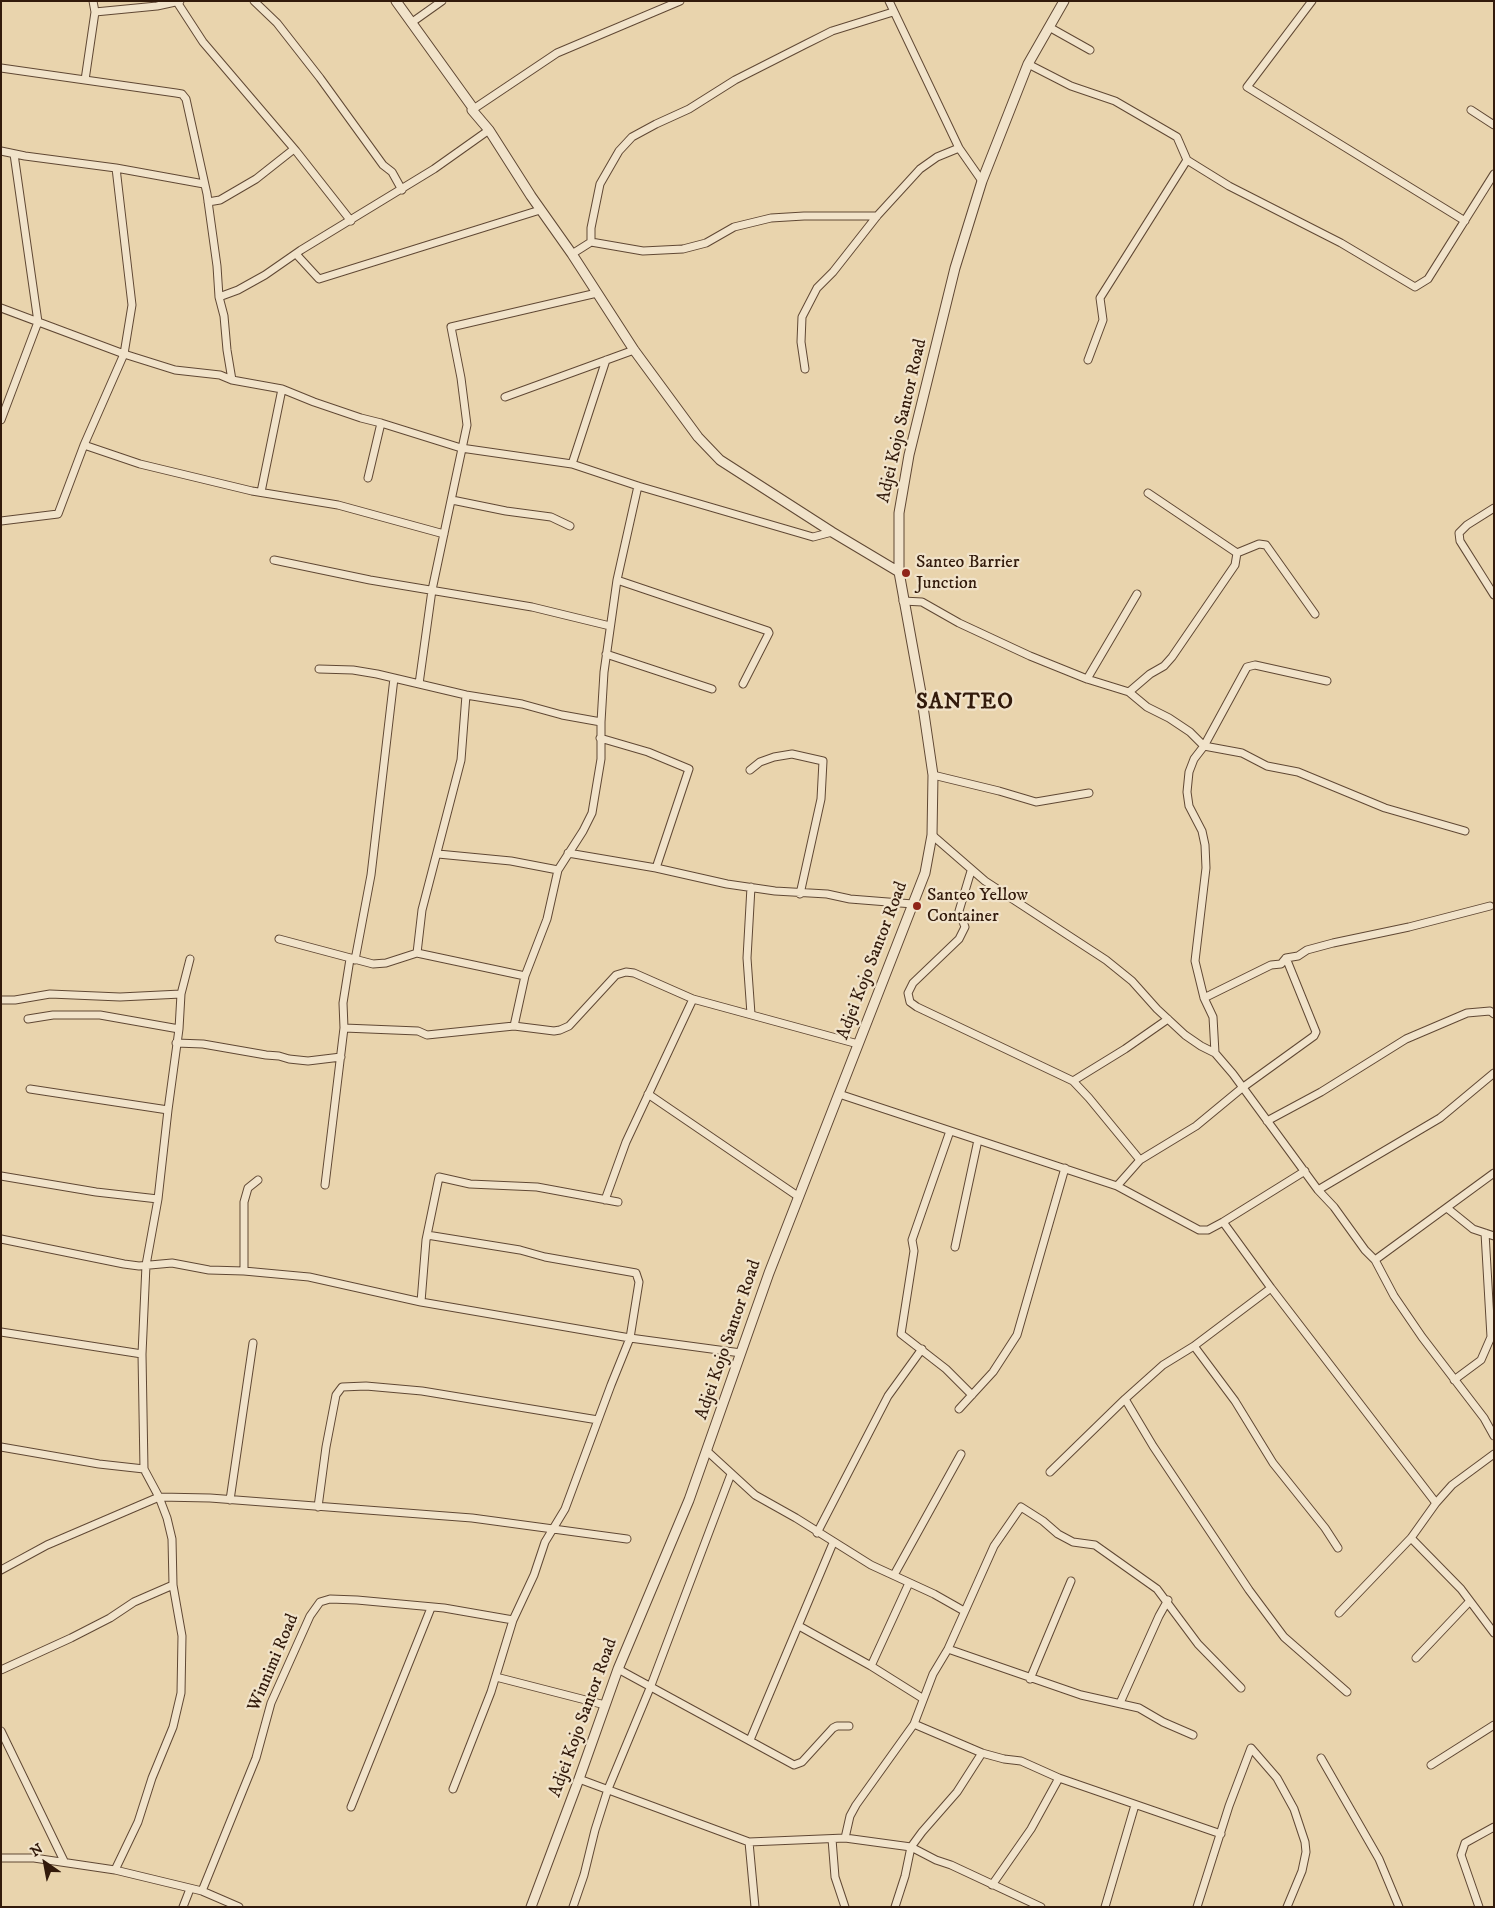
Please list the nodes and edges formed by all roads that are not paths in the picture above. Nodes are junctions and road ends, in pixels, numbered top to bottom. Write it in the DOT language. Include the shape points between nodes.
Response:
graph roads {
  1 [pos="93,1"];
  2 [pos="254,1"];
  3 [pos="396,1"];
  4 [pos="442,1"];
  5 [pos="680,1"];
  6 [pos="889,1"];
  7 [pos="1312,1"];
  8 [pos="179,2"];
  9 [pos="1063,2"];
  10 [pos="94,12"];
  11 [pos="893,12"];
  12 [pos="412,23"];
  13 [pos="1049,26"];
  14 [pos="1090,50"];
  15 [pos="1028,64"];
  16 [pos="1,68"];
  17 [pos="85,80"];
  18 [pos="472,110"];
  19 [pos="1472,110"];
  20 [pos="1494,125"];
  21 [pos="490,130"];
  22 [pos="294,148"];
  23 [pos="959,148"];
  24 [pos="1,151"];
  25 [pos="14,154"];
  26 [pos="1187,160"];
  27 [pos="116,168"];
  28 [pos="1494,174"];
  29 [pos="982,181"];
  30 [pos="204,184"];
  31 [pos="402,190"];
  32 [pos="208,202"];
  33 [pos="540,210"];
  34 [pos="877,216"];
  35 [pos="351,221"];
  36 [pos="1465,221"];
  37 [pos="591,242"];
  38 [pos="296,254"];
  39 [pos="572,254"];
  40 [pos="597,293"];
  41 [pos="219,297"];
  42 [pos="1,308"];
  43 [pos="38,322"];
  44 [pos="634,350"];
  45 [pos="124,354"];
  46 [pos="606,360"];
  47 [pos="1088,360"];
  48 [pos="805,369"];
  49 [pos="232,380"];
  50 [pos="282,389"];
  51 [pos="505,397"];
  52 [pos="1,420"];
  53 [pos="381,423"];
  54 [pos="84,444"];
  55 [pos="461,448"];
  56 [pos="572,464"];
  57 [pos="368,478"];
  58 [pos="638,486"];
  59 [pos="262,492"];
  60 [pos="1148,492"];
  61 [pos="452,500"];
  62 [pos="1494,508"];
  63 [pos="1,521"];
  64 [pos="570,526"];
  65 [pos="832,532"];
  66 [pos="444,534"];
  67 [pos="1237,554"];
  68 [pos="274,560"];
  69 [pos="899,572"];
  70 [pos="617,580"];
  71 [pos="432,590"];
  72 [pos="1137,594"];
  73 [pos="1494,594"];
  74 [pos="903,601"];
  75 [pos="1314,614"];
  76 [pos="610,626"];
  77 [pos="606,654"];
  78 [pos="319,669"];
  79 [pos="394,678"];
  80 [pos="1086,679"];
  81 [pos="1327,681"];
  82 [pos="419,684"];
  83 [pos="743,684"];
  84 [pos="712,690"];
  85 [pos="1129,692"];
  86 [pos="466,695"];
  87 [pos="601,722"];
  88 [pos="600,738"];
  89 [pos="1204,746"];
  90 [pos="750,770"];
  91 [pos="933,776"];
  92 [pos="1089,793"];
  93 [pos="1465,831"];
  94 [pos="932,835"];
  95 [pos="568,853"];
  96 [pos="438,854"];
  97 [pos="656,868"];
  98 [pos="558,870"];
  99 [pos="971,871"];
  100 [pos="750,887"];
  101 [pos="800,894"];
  102 [pos="913,904"];
  103 [pos="1490,906"];
  104 [pos="279,939"];
  105 [pos="417,953"];
  106 [pos="1286,958"];
  107 [pos="190,959"];
  108 [pos="353,959"];
  109 [pos="525,976"];
  110 [pos="181,994"];
  111 [pos="1204,998"];
  112 [pos="693,999"];
  113 [pos="1,1000"];
  114 [pos="752,1014"];
  115 [pos="1494,1014"];
  116 [pos="1168,1019"];
  117 [pos="28,1020"];
  118 [pos="514,1026"];
  119 [pos="344,1028"];
  120 [pos="180,1029"];
  121 [pos="176,1043"];
  122 [pos="858,1044"];
  123 [pos="1215,1053"];
  124 [pos="341,1057"];
  125 [pos="1494,1073"];
  126 [pos="1073,1081"];
  127 [pos="1242,1088"];
  128 [pos="30,1089"];
  129 [pos="648,1094"];
  130 [pos="839,1094"];
  131 [pos="168,1110"];
  132 [pos="1267,1121"];
  133 [pos="950,1131"];
  134 [pos="978,1140"];
  135 [pos="1140,1160"];
  136 [pos="1065,1168"];
  137 [pos="1305,1171"];
  138 [pos="1494,1173"];
  139 [pos="1,1176"];
  140 [pos="258,1180"];
  141 [pos="324,1185"];
  142 [pos="1117,1186"];
  143 [pos="1318,1190"];
  144 [pos="799,1197"];
  145 [pos="158,1199"];
  146 [pos="605,1200"];
  147 [pos="618,1202"];
  148 [pos="1447,1208"];
  149 [pos="1224,1222"];
  150 [pos="1485,1233"];
  151 [pos="427,1235"];
  152 [pos="1494,1236"];
  153 [pos="1,1239"];
  154 [pos="955,1247"];
  155 [pos="1375,1260"];
  156 [pos="146,1265"];
  157 [pos="244,1271"];
  158 [pos="1271,1288"];
  159 [pos="421,1302"];
  160 [pos="1,1332"];
  161 [pos="630,1338"];
  162 [pos="253,1343"];
  163 [pos="1194,1346"];
  164 [pos="922,1350"];
  165 [pos="741,1353"];
  166 [pos="142,1354"];
  167 [pos="1454,1380"];
  168 [pos="972,1395"];
  169 [pos="1125,1399"];
  170 [pos="959,1409"];
  171 [pos="598,1420"];
  172 [pos="1494,1436"];
  173 [pos="1,1447"];
  174 [pos="707,1451"];
  175 [pos="960,1454"];
  176 [pos="1494,1454"];
  177 [pos="144,1470"];
  178 [pos="1050,1472"];
  179 [pos="731,1474"];
  180 [pos="159,1497"];
  181 [pos="230,1500"];
  182 [pos="1436,1503"];
  183 [pos="318,1507"];
  184 [pos="553,1528"];
  185 [pos="817,1532"];
  186 [pos="1411,1538"];
  187 [pos="627,1539"];
  188 [pos="833,1543"];
  189 [pos="1338,1548"];
  190 [pos="1,1570"];
  191 [pos="894,1575"];
  192 [pos="1071,1581"];
  193 [pos="909,1583"];
  194 [pos="173,1585"];
  195 [pos="1168,1600"];
  196 [pos="1470,1601"];
  197 [pos="431,1608"];
  198 [pos="964,1611"];
  199 [pos="1339,1613"];
  200 [pos="513,1620"];
  201 [pos="799,1626"];
  202 [pos="1494,1633"];
  203 [pos="948,1649"];
  204 [pos="1416,1658"];
  205 [pos="871,1666"];
  206 [pos="618,1669"];
  207 [pos="1,1670"];
  208 [pos="496,1677"];
  209 [pos="1030,1679"];
  210 [pos="650,1688"];
  211 [pos="1241,1688"];
  212 [pos="1347,1692"];
  213 [pos="922,1698"];
  214 [pos="1120,1703"];
  215 [pos="605,1704"];
  216 [pos="914,1724"];
  217 [pos="1494,1725"];
  218 [pos="849,1726"];
  219 [pos="1,1731"];
  220 [pos="1193,1735"];
  221 [pos="750,1740"];
  222 [pos="982,1753"];
  223 [pos="1321,1758"];
  224 [pos="1431,1765"];
  225 [pos="1058,1778"];
  226 [pos="579,1779"];
  227 [pos="452,1789"];
  228 [pos="608,1789"];
  229 [pos="1135,1805"];
  230 [pos="351,1807"];
  231 [pos="1494,1827"];
  232 [pos="1222,1834"];
  233 [pos="846,1838"];
  234 [pos="832,1839"];
  235 [pos="749,1842"];
  236 [pos="911,1847"];
  237 [pos="1,1858"];
  238 [pos="64,1861"];
  239 [pos="116,1870"];
  240 [pos="992,1884"];
  241 [pos="190,1889"];
  242 [pos="202,1892"];
  243 [pos="183,1907"];
  244 [pos="239,1907"];
  245 [pos="531,1907"];
  246 [pos="572,1907"];
  247 [pos="755,1907"];
  248 [pos="845,1907"];
  249 [pos="896,1907"];
  250 [pos="1041,1907"];
  251 [pos="1105,1907"];
  252 [pos="1197,1907"];
  253 [pos="1287,1907"];
  254 [pos="1399,1907"];
  255 [pos="1479,1907"];
  1 -- 10 [label="street"];
  2 -- 31 [label="street" via="288,36 383,165 392,172"];
  3 -- 12 [label="street"];
  4 -- 12 [label="street"];
  5 -- 18 [label="street" via="557,53"];
  6 -- 11 [label="street"];
  7 -- 36 [label="street" via="1247,87"];
  8 -- 10 [label="street"];
  8 -- 22 [label="street" via="203,42"];
  9 -- 13 [label="street, Adjei Kojo Santor Road"];
  10 -- 17 [label="street"];
  11 -- 23 [label="street"];
  11 -- 37 [label="street" via="832,31 632,137 619,151 600,184"];
  12 -- 18 [label="street"];
  13 -- 14 [label="street"];
  13 -- 15 [label="street, Adjei Kojo Santor Road"];
  15 -- 26 [label="street" via="1071,86 1114,101 1177,137"];
  15 -- 29 [label="street, Adjei Kojo Santor Road"];
  16 -- 17 [label="street"];
  17 -- 30 [label="street" via="182,94 186,99"];
  18 -- 21 [label="street"];
  19 -- 20 [label="street"];
  21 -- 31 [label="street"];
  21 -- 33 [label="street"];
  22 -- 32 [label="street" via="256,179 220,200"];
  22 -- 35 [label="street"];
  23 -- 29 [label="street"];
  23 -- 34 [label="street" via="937,156 920,169"];
  24 -- 25 [label="street"];
  25 -- 27 [label="street"];
  25 -- 43 [label="street"];
  26 -- 36 [label="street" via="1415,287 1428,279"];
  26 -- 47 [label="street" via="1100,298 1103,320"];
  27 -- 30 [label="street"];
  27 -- 45 [label="street" via="132,305"];
  28 -- 36 [label="street"];
  29 -- 69 [label="street, Adjei Kojo Santor Road" via="955,268 909,456 899,513"];
  30 -- 32 [label="street"];
  31 -- 35 [label="street"];
  32 -- 41 [label="street"];
  33 -- 38 [label="street" via="319,279"];
  33 -- 39 [label="street"];
  34 -- 37 [label="street" via="771,218 734,227 706,243 684,249 644,251"];
  34 -- 48 [label="street" via="817,288 802,317"];
  35 -- 38 [label="street"];
  37 -- 39 [label="street"];
  38 -- 41 [label="street" via="252,283"];
  39 -- 40 [label="street"];
  40 -- 44 [label="street"];
  40 -- 55 [label="street" via="451,327 467,425"];
  41 -- 49 [label="street"];
  42 -- 43 [label="street"];
  43 -- 45 [label="street"];
  43 -- 52 [label="street"];
  44 -- 46 [label="street"];
  44 -- 65 [label="street" via="698,437 720,460"];
  45 -- 49 [label="street" via="175,370 220,375"];
  45 -- 54 [label="street"];
  46 -- 51 [label="street"];
  46 -- 56 [label="street"];
  49 -- 50 [label="street"];
  50 -- 53 [label="street"];
  50 -- 59 [label="street"];
  53 -- 55 [label="street"];
  53 -- 57 [label="street"];
  54 -- 59 [label="street" via="140,464"];
  54 -- 63 [label="street" via="58,514"];
  55 -- 56 [label="street"];
  55 -- 61 [label="street"];
  56 -- 58 [label="street"];
  58 -- 65 [label="street" via="814,537"];
  58 -- 70 [label="street"];
  59 -- 66 [label="street" via="338,505"];
  60 -- 67 [label="street"];
  61 -- 64 [label="street" via="551,517"];
  61 -- 66 [label="street"];
  62 -- 73 [label="street" via="1459,532 1460,541"];
  65 -- 69 [label="street"];
  66 -- 71 [label="street"];
  67 -- 75 [label="street" via="1259,544 1266,545"];
  67 -- 85 [label="street" via="1235,565 1172,656 1164,666"];
  68 -- 71 [label="street"];
  69 -- 74 [label="street, Adjei Kojo Santor Road"];
  70 -- 76 [label="street"];
  70 -- 83 [label="street" via="768,631"];
  71 -- 76 [label="street" via="532,607"];
  71 -- 82 [label="street"];
  72 -- 80 [label="street"];
  74 -- 80 [label="street" via="922,602 959,623"];
  74 -- 91 [label="street, Adjei Kojo Santor Road"];
  76 -- 77 [label="street"];
  77 -- 84 [label="street"];
  77 -- 87 [label="street"];
  78 -- 79 [label="street" via="353,670"];
  79 -- 82 [label="street"];
  79 -- 108 [label="street" via="371,874"];
  80 -- 85 [label="street"];
  81 -- 89 [label="street" via="1255,665 1248,667"];
  82 -- 86 [label="street"];
  85 -- 89 [label="street" via="1146,707 1190,732"];
  86 -- 87 [label="street"];
  86 -- 96 [label="street" via="461,760"];
  87 -- 88 [label="street"];
  88 -- 95 [label="street" via="601,759 592,812"];
  88 -- 97 [label="street" via="648,752 689,769"];
  89 -- 93 [label="street" via="1242,752 1267,766 1298,772 1385,808"];
  89 -- 111 [label="street" via="1189,772 1187,792 1189,806 1202,831 1205,845 1206,868 1195,961"];
  90 -- 101 [label="street" via="760,762 792,754 823,761 821,799"];
  91 -- 92 [label="street" via="1036,802"];
  91 -- 94 [label="street, Adjei Kojo Santor Road"];
  94 -- 99 [label="street"];
  94 -- 102 [label="street, Adjei Kojo Santor Road"];
  95 -- 97 [label="street"];
  95 -- 98 [label="street"];
  96 -- 98 [label="street"];
  96 -- 105 [label="street" via="422,910"];
  97 -- 100 [label="street"];
  98 -- 109 [label="street" via="547,919"];
  99 -- 116 [label="street" via="1106,960"];
  99 -- 126 [label="street" via="959,911 965,927 959,939 913,983 908,993 910,1002"];
  100 -- 101 [label="street"];
  100 -- 114 [label="street" via="747,958"];
  101 -- 102 [label="street"];
  102 -- 122 [label="street, Adjei Kojo Santor Road"];
  103 -- 106 [label="street" via="1333,943"];
  104 -- 108 [label="street"];
  105 -- 108 [label="street" via="386,963 373,964"];
  105 -- 109 [label="street"];
  106 -- 111 [label="street" via="1281,964 1266,967"];
  106 -- 127 [label="street" via="1316,1032"];
  107 -- 110 [label="street"];
  108 -- 119 [label="street" via="343,1003"];
  109 -- 118 [label="street"];
  110 -- 113 [label="street" via="120,997 50,994"];
  110 -- 120 [label="street"];
  111 -- 123 [label="street" via="1213,1017"];
  112 -- 114 [label="street"];
  112 -- 118 [label="street" via="626,972 616,975 570,1026 554,1031"];
  112 -- 129 [label="street"];
  114 -- 122 [label="street"];
  115 -- 132 [label="street" via="1490,1011 1466,1013 1406,1039"];
  116 -- 123 [label="street" via="1201,1046"];
  116 -- 126 [label="street"];
  117 -- 120 [label="street" via="53,1015 100,1015"];
  118 -- 119 [label="street" via="426,1035"];
  119 -- 124 [label="street"];
  120 -- 121 [label="street"];
  121 -- 124 [label="street" via="203,1044 308,1061"];
  121 -- 131 [label="street"];
  122 -- 130 [label="street, Adjei Kojo Santor Road"];
  123 -- 127 [label="street"];
  124 -- 141 [label="street"];
  125 -- 143 [label="street" via="1435,1122"];
  126 -- 135 [label="street"];
  127 -- 132 [label="street"];
  127 -- 135 [label="street" via="1196,1126"];
  128 -- 131 [label="street"];
  129 -- 144 [label="street"];
  129 -- 146 [label="street"];
  130 -- 133 [label="street"];
  130 -- 144 [label="street, Adjei Kojo Santor Road"];
  131 -- 145 [label="street"];
  132 -- 137 [label="street"];
  133 -- 134 [label="street"];
  133 -- 164 [label="street" via="912,1240 914,1251 901,1334"];
  134 -- 136 [label="street"];
  134 -- 154 [label="street"];
  135 -- 142 [label="street"];
  136 -- 142 [label="street"];
  136 -- 168 [label="street" via="1017,1335 993,1372"];
  137 -- 143 [label="street"];
  137 -- 149 [label="street"];
  138 -- 148 [label="street"];
  139 -- 145 [label="street"];
  140 -- 157 [label="street" via="248,1188 244,1202"];
  142 -- 149 [label="street" via="1200,1230 1208,1230"];
  143 -- 155 [label="street"];
  144 -- 165 [label="street, Adjei Kojo Santor Road"];
  145 -- 156 [label="street"];
  146 -- 147 [label="street"];
  146 -- 151 [label="street" via="537,1187 470,1184 439,1177"];
  148 -- 150 [label="street" via="1473,1229"];
  148 -- 155 [label="street"];
  149 -- 158 [label="street"];
  150 -- 152 [label="street"];
  150 -- 167 [label="street" via="1491,1337 1480,1360"];
  151 -- 159 [label="street"];
  151 -- 161 [label="street" via="636,1274 639,1282"];
  153 -- 156 [label="street" via="124,1264"];
  155 -- 167 [label="street" via="1394,1296"];
  156 -- 157 [label="street" via="172,1263 210,1270"];
  156 -- 166 [label="street"];
  157 -- 159 [label="street" via="317,1279"];
  158 -- 163 [label="street"];
  158 -- 182 [label="street"];
  159 -- 161 [label="street"];
  160 -- 166 [label="street"];
  161 -- 165 [label="street"];
  161 -- 171 [label="street"];
  162 -- 181 [label="street"];
  163 -- 169 [label="street" via="1163,1365"];
  163 -- 189 [label="street" via="1236,1401 1273,1463"];
  164 -- 168 [label="street"];
  164 -- 185 [label="street" via="888,1396"];
  165 -- 174 [label="street, Adjei Kojo Santor Road"];
  166 -- 177 [label="street"];
  167 -- 172 [label="street"];
  168 -- 170 [label="street"];
  169 -- 178 [label="street"];
  169 -- 212 [label="street" via="1249,1590 1284,1637"];
  171 -- 183 [label="street" via="422,1391 342,1387 334,1404"];
  171 -- 184 [label="street" via="565,1509"];
  173 -- 177 [label="street"];
  174 -- 179 [label="street"];
  174 -- 206 [label="street, Adjei Kojo Santor Road"];
  175 -- 191 [label="street"];
  176 -- 182 [label="street" via="1459,1479"];
  177 -- 180 [label="street"];
  179 -- 185 [label="street" via="755,1496"];
  179 -- 210 [label="street"];
  180 -- 181 [label="street"];
  180 -- 190 [label="street" via="47,1545"];
  180 -- 194 [label="street" via="172,1538"];
  181 -- 183 [label="street"];
  182 -- 186 [label="street"];
  183 -- 184 [label="street" via="472,1518"];
  184 -- 187 [label="street"];
  184 -- 200 [label="street"];
  185 -- 188 [label="street"];
  186 -- 196 [label="street"];
  186 -- 199 [label="street"];
  188 -- 191 [label="street"];
  188 -- 201 [label="street"];
  191 -- 193 [label="street"];
  192 -- 209 [label="street"];
  193 -- 198 [label="street"];
  193 -- 205 [label="street"];
  194 -- 207 [label="street"];
  194 -- 239 [label="street" via="182,1636 178,1711 138,1822"];
  195 -- 198 [label="street" via="1096,1545 1074,1542 1058,1534 1021,1507 994,1546"];
  195 -- 211 [label="street" via="1198,1644"];
  195 -- 214 [label="street"];
  196 -- 202 [label="street"];
  196 -- 204 [label="street"];
  197 -- 200 [label="street, Winnimi Road"];
  197 -- 230 [label="street"];
  197 -- 242 [label="street, Winnimi Road" via="330,1599 320,1602 315,1608 271,1702 256,1758"];
  198 -- 203 [label="street"];
  200 -- 208 [label="street"];
  201 -- 205 [label="street"];
  201 -- 221 [label="street"];
  203 -- 209 [label="street"];
  203 -- 213 [label="street"];
  205 -- 213 [label="street"];
  206 -- 210 [label="street"];
  206 -- 215 [label="street, Adjei Kojo Santor Road"];
  208 -- 215 [label="street"];
  208 -- 227 [label="street"];
  209 -- 214 [label="street" via="1081,1696"];
  210 -- 221 [label="street"];
  210 -- 228 [label="street"];
  213 -- 216 [label="street"];
  214 -- 220 [label="street" via="1139,1708"];
  215 -- 226 [label="street, Adjei Kojo Santor Road"];
  216 -- 222 [label="street"];
  216 -- 233 [label="street" via="856,1805 850,1816"];
  217 -- 224 [label="street"];
  218 -- 221 [label="street" via="833,1728 802,1762 794,1765"];
  219 -- 238 [label="street"];
  222 -- 225 [label="street" via="1021,1762"];
  222 -- 236 [label="street" via="957,1792"];
  223 -- 254 [label="street" via="1379,1859"];
  225 -- 229 [label="street"];
  225 -- 240 [label="street" via="1031,1829"];
  226 -- 228 [label="street"];
  226 -- 245 [label="street, Adjei Kojo Santor Road"];
  228 -- 235 [label="street"];
  228 -- 246 [label="street"];
  229 -- 232 [label="street"];
  229 -- 251 [label="street"];
  231 -- 255 [label="street" via="1465,1844 1461,1855"];
  232 -- 252 [label="street"];
  232 -- 253 [label="street" via="1251,1748 1277,1778 1294,1809 1305,1842 1302,1871"];
  233 -- 234 [label="street"];
  233 -- 236 [label="street"];
  234 -- 235 [label="street"];
  234 -- 248 [label="street" via="835,1877"];
  235 -- 247 [label="street"];
  236 -- 240 [label="street"];
  236 -- 249 [label="street"];
  237 -- 238 [label="street"];
  238 -- 239 [label="street"];
  239 -- 241 [label="street"];
  240 -- 250 [label="street"];
  241 -- 242 [label="street"];
  241 -- 243 [label="street"];
  242 -- 244 [label="street"];
}
